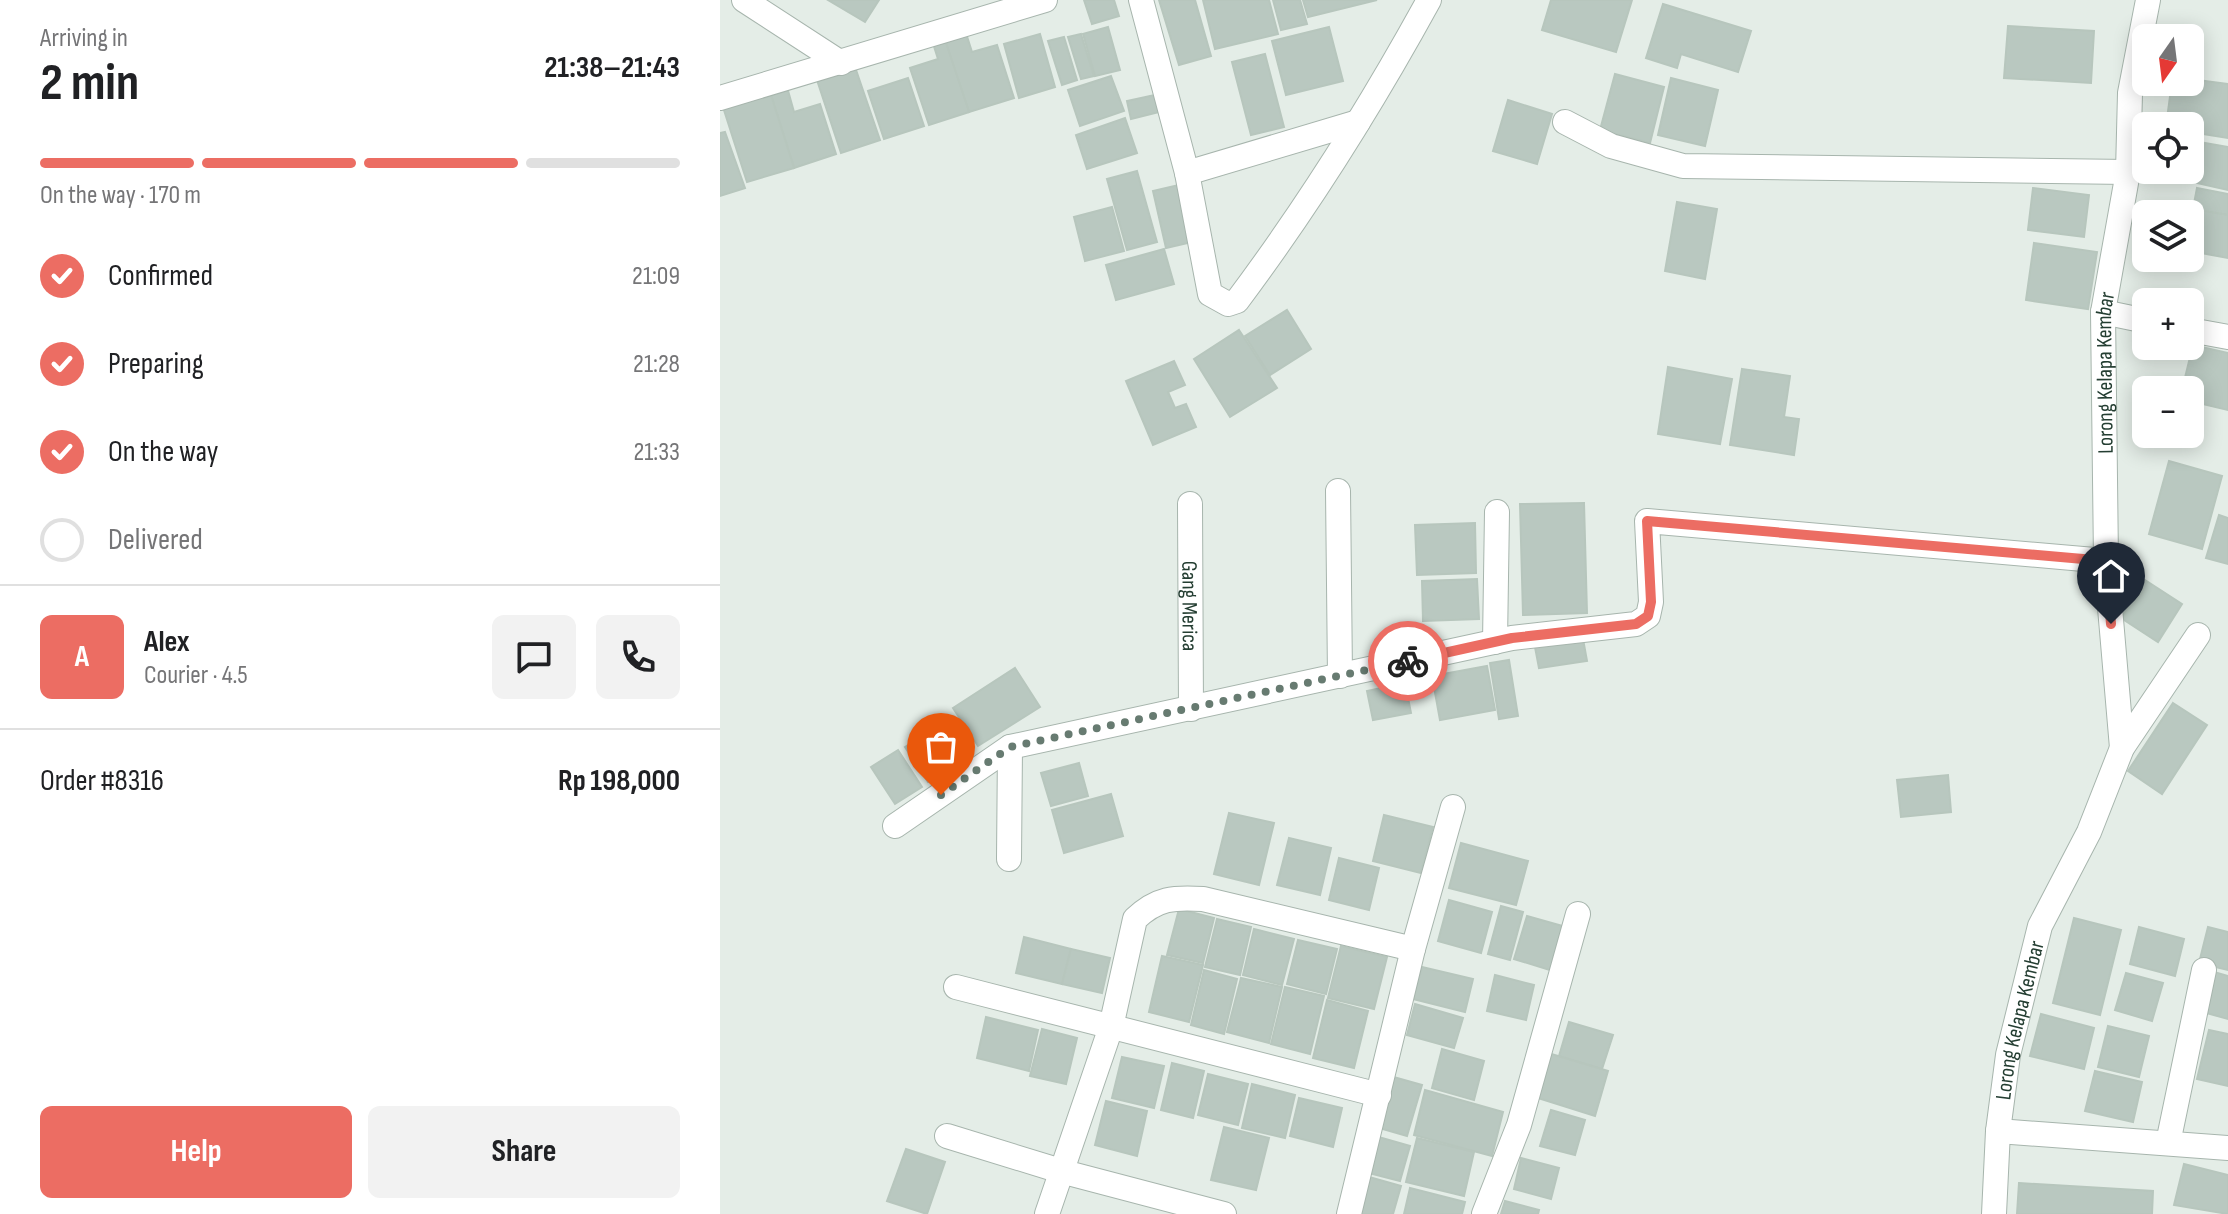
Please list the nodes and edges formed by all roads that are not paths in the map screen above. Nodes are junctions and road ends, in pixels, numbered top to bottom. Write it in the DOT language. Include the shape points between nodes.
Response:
graph roads {
  1 [pos="744,0"];
  2 [pos="1045,0"];
  3 [pos="1141,0"];
  4 [pos="1429,0"];
  5 [pos="2148,0"];
  6 [pos="841,63"];
  7 [pos="720,98"];
  8 [pos="1358,122"];
  9 [pos="1565,122"];
  10 [pos="2128,172"];
  11 [pos="1187,173"];
  12 [pos="2103,312"];
  13 [pos="2132,318"];
  14 [pos="2204,333"];
  15 [pos="2228,337"];
  16 [pos="1338,491"];
  17 [pos="1190,504"];
  18 [pos="1497,512"];
  19 [pos="2106,561"];
  20 [pos="2198,635"];
  21 [pos="1495,642"];
  22 [pos="1340,676"];
  23 [pos="1191,709"];
  24 [pos="1010,747"];
  25 [pos="2122,748"];
  26 [pos="1453,807"];
  27 [pos="895,826"];
  28 [pos="1009,859"];
  29 [pos="1578,914"];
  30 [pos="1413,949"];
  31 [pos="2204,970"];
  32 [pos="956,987"];
  33 [pos="1111,1027"];
  34 [pos="1379,1095"];
  35 [pos="1998,1131"];
  36 [pos="947,1136"];
  37 [pos="2168,1143"];
  38 [pos="2228,1148"];
  39 [pos="1064,1172"];
  40 [pos="1184,1209"];
  41 [pos="1047,1214"];
  42 [pos="1224,1214"];
  43 [pos="1349,1214"];
  44 [pos="1484,1214"];
  45 [pos="1994,1214"];
  1 -- 6 [label="street"];
  2 -- 6 [label="street"];
  3 -- 11 [label="street"];
  4 -- 8 [label="street"];
  5 -- 10 [label="street, Lorong Kelapa Kembar" via="2130,93"];
  6 -- 7 [label="street"];
  8 -- 11 [label="street"];
  8 -- 11 [label="street" via="1271,255 1237,301 1228,304 1210,294"];
  9 -- 10 [label="street" via="1611,146 1683,166"];
  10 -- 12 [label="street, Lorong Kelapa Kembar"];
  12 -- 13 [label="street"];
  12 -- 19 [label="street, Lorong Kelapa Kembar"];
  14 -- 15 [label="street"];
  16 -- 22 [label="street"];
  17 -- 23 [label="street, Gang Merica"];
  18 -- 21 [label="street"];
  19 -- 21 [label="street" via="1647,521 1648,616 1636,624"];
  19 -- 25 [label="street, Lorong Kelapa Kembar"];
  20 -- 25 [label="street, Lorong Kelapa Kembar"];
  21 -- 22 [label="street"];
  22 -- 23 [label="street"];
  23 -- 24 [label="street"];
  24 -- 27 [label="street"];
  24 -- 28 [label="street"];
  25 -- 35 [label="street, Lorong Kelapa Kembar" via="2089,832 2040,926 2008,1055"];
  26 -- 30 [label="street"];
  29 -- 44 [label="street" via="1519,1125"];
  30 -- 33 [label="street" via="1203,899 1170,897 1135,919"];
  30 -- 34 [label="street"];
  31 -- 37 [label="street"];
  32 -- 33 [label="street"];
  33 -- 34 [label="street"];
  33 -- 39 [label="street"];
  34 -- 43 [label="street"];
  35 -- 37 [label="street"];
  35 -- 45 [label="street, Lorong Kelapa Kembar"];
  36 -- 39 [label="street"];
  37 -- 38 [label="street"];
  39 -- 40 [label="street"];
  39 -- 41 [label="street"];
  40 -- 42 [label="street"];
}
